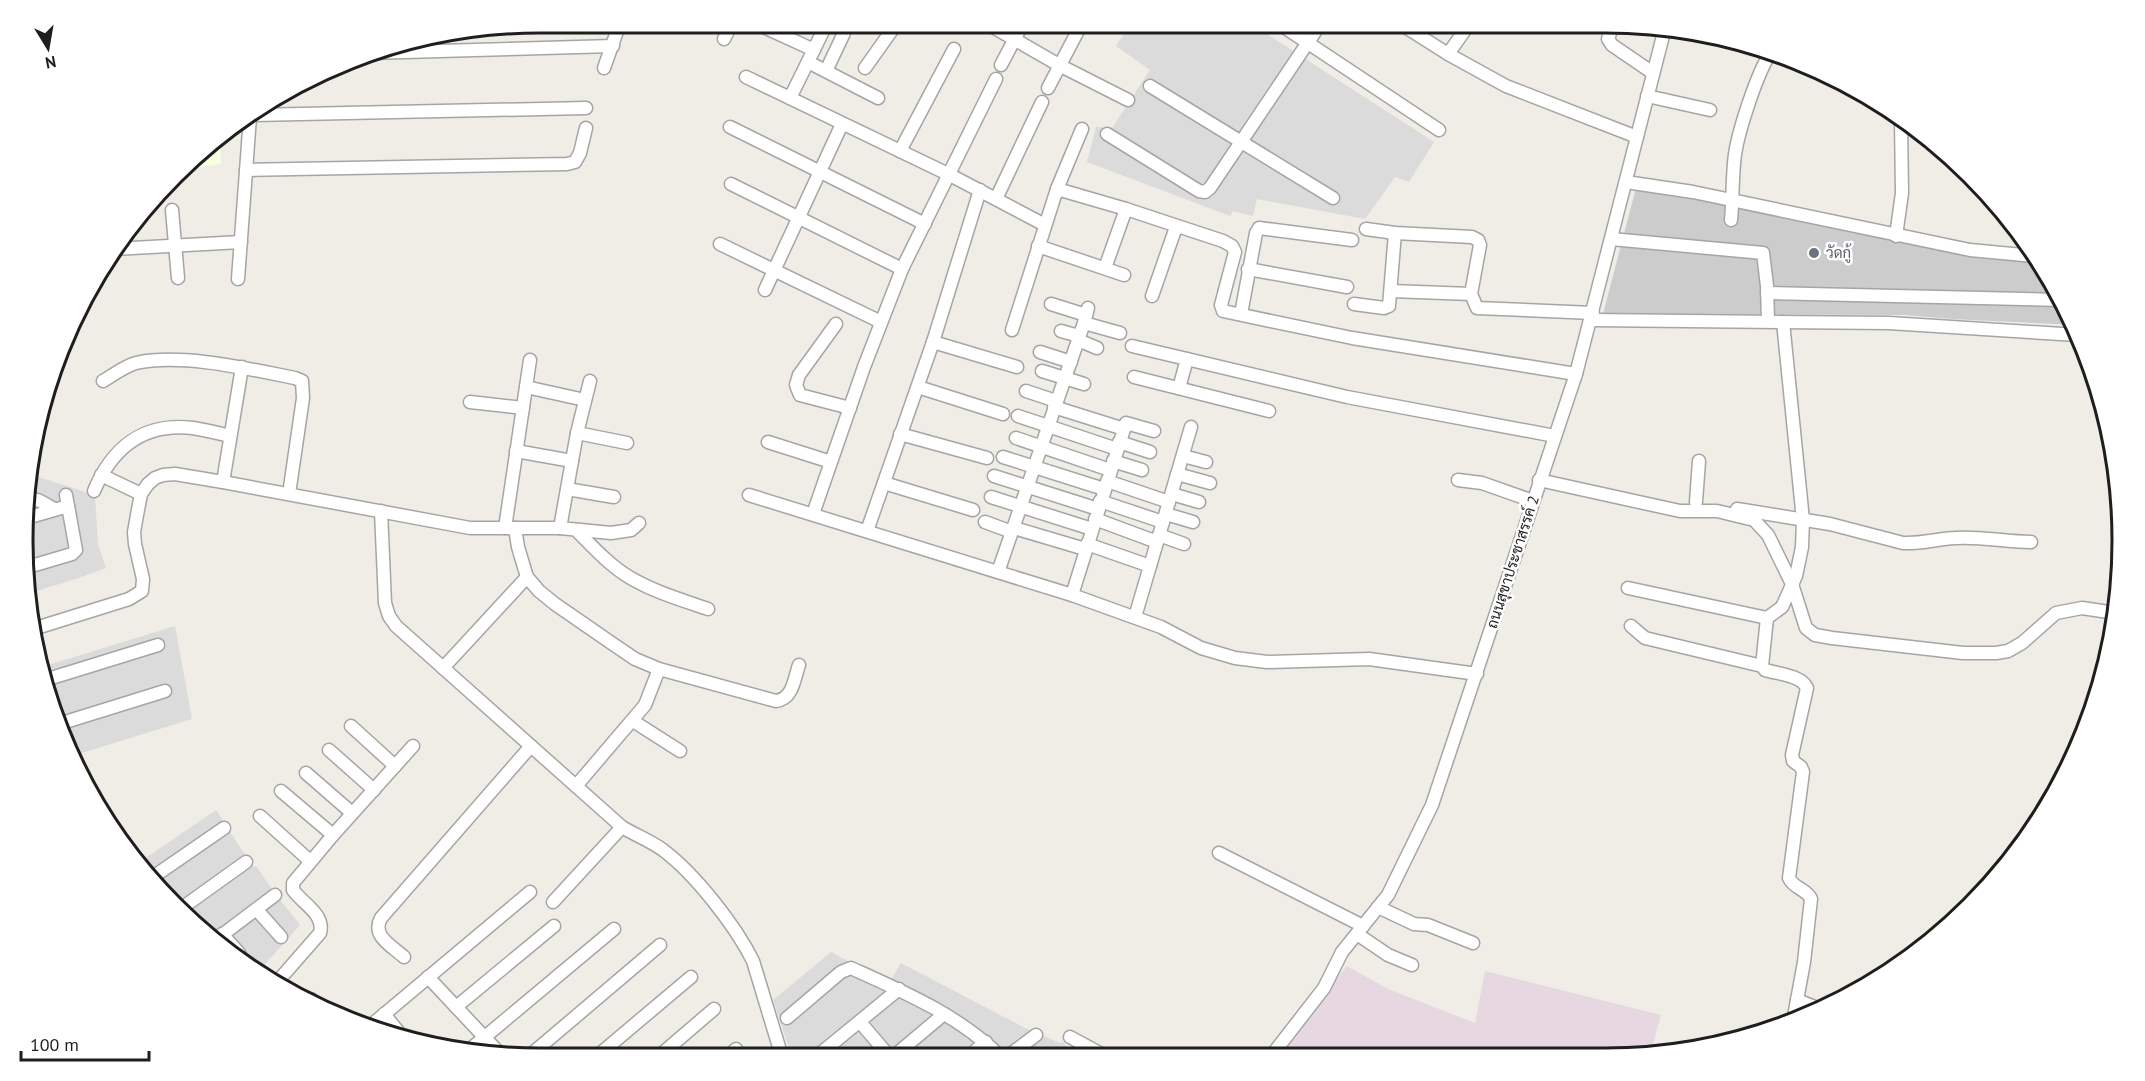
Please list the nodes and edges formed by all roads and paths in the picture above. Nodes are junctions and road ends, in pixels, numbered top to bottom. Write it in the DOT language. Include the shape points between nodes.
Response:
graph roads {
  1 [pos="617,33"];
  2 [pos="727,33"];
  3 [pos="777,33"];
  4 [pos="822,33"];
  5 [pos="844,33"];
  6 [pos="890,33"];
  7 [pos="1004,33"];
  8 [pos="1017,33"];
  9 [pos="1077,33"];
  10 [pos="1294,33"];
  11 [pos="1314,33"];
  12 [pos="1415,33"];
  13 [pos="1463,33"];
  14 [pos="1610,33"];
  15 [pos="1663,36"];
  16 [pos="724,39"];
  17 [pos="1014,39"];
  18 [pos="1308,42"];
  19 [pos="613,46"];
  20 [pos="954,49"];
  21 [pos="814,50"];
  22 [pos="402,52"];
  23 [pos="1448,54"];
  24 [pos="1768,60"];
  25 [pos="808,62"];
  26 [pos="1001,64"];
  27 [pos="1059,65"];
  28 [pos="604,68"];
  29 [pos="866,68"];
  30 [pos="826,71"];
  31 [pos="1653,73"];
  32 [pos="746,77"];
  33 [pos="996,79"];
  34 [pos="1150,86"];
  35 [pos="1048,88"];
  36 [pos="1647,96"];
  37 [pos="790,98"];
  38 [pos="878,98"];
  39 [pos="1128,99"];
  40 [pos="1042,102"];
  41 [pos="586,108"];
  42 [pos="1710,110"];
  43 [pos="264,116"];
  44 [pos="842,124"];
  45 [pos="250,125"];
  46 [pos="730,127"];
  47 [pos="586,128"];
  48 [pos="1082,129"];
  49 [pos="1439,130"];
  50 [pos="1901,130"];
  51 [pos="1107,134"];
  52 [pos="1637,137"];
  53 [pos="1240,142"];
  54 [pos="900,151"];
  55 [pos="246,170"];
  56 [pos="820,172"];
  57 [pos="950,175"];
  58 [pos="1626,182"];
  59 [pos="730,184"];
  60 [pos="1057,189"];
  61 [pos="980,190"];
  62 [pos="1334,198"];
  63 [pos="996,199"];
  64 [pos="1732,201"];
  65 [pos="1126,209"];
  66 [pos="172,210"];
  67 [pos="799,218"];
  68 [pos="1731,220"];
  69 [pos="925,224"];
  70 [pos="1045,225"];
  71 [pos="1176,227"];
  72 [pos="1366,229"];
  73 [pos="1395,233"];
  74 [pos="1896,236"];
  75 [pos="1611,239"];
  76 [pos="1352,240"];
  77 [pos="241,242"];
  78 [pos="720,243"];
  79 [pos="175,244"];
  80 [pos="1038,246"];
  81 [pos="127,248"];
  82 [pos="2023,254"];
  83 [pos="1105,268"];
  84 [pos="902,269"];
  85 [pos="1248,269"];
  86 [pos="775,270"];
  87 [pos="1124,274"];
  88 [pos="178,278"];
  89 [pos="237,279"];
  90 [pos="1347,287"];
  91 [pos="765,290"];
  92 [pos="1391,291"];
  93 [pos="1767,293"];
  94 [pos="1471,294"];
  95 [pos="1152,296"];
  96 [pos="2051,300"];
  97 [pos="1051,304"];
  98 [pos="1354,304"];
  99 [pos="1241,314"];
  100 [pos="1086,315"];
  101 [pos="1592,317"];
  102 [pos="1768,321"];
  103 [pos="881,322"];
  104 [pos="1783,322"];
  105 [pos="836,324"];
  106 [pos="1012,330"];
  107 [pos="1061,331"];
  108 [pos="1119,333"];
  109 [pos="2068,334"];
  110 [pos="1078,338"];
  111 [pos="933,342"];
  112 [pos="1132,346"];
  113 [pos="1097,348"];
  114 [pos="1040,352"];
  115 [pos="1187,359"];
  116 [pos="530,360"];
  117 [pos="1071,362"];
  118 [pos="1017,366"];
  119 [pos="242,367"];
  120 [pos="1042,371"];
  121 [pos="1576,374"];
  122 [pos="1134,377"];
  123 [pos="1065,378"];
  124 [pos="103,381"];
  125 [pos="590,381"];
  126 [pos="1083,384"];
  127 [pos="526,387"];
  128 [pos="918,387"];
  129 [pos="1179,388"];
  130 [pos="1026,391"];
  131 [pos="585,400"];
  132 [pos="470,402"];
  133 [pos="1055,404"];
  134 [pos="523,408"];
  135 [pos="850,408"];
  136 [pos="1269,411"];
  137 [pos="1003,414"];
  138 [pos="1018,416"];
  139 [pos="1047,426"];
  140 [pos="1191,427"];
  141 [pos="1124,429"];
  142 [pos="1154,431"];
  143 [pos="577,433"];
  144 [pos="900,434"];
  145 [pos="230,436"];
  146 [pos="1555,436"];
  147 [pos="1016,438"];
  148 [pos="768,442"];
  149 [pos="627,443"];
  150 [pos="1118,445"];
  151 [pos="1041,446"];
  152 [pos="516,451"];
  153 [pos="1150,452"];
  154 [pos="1183,456"];
  155 [pos="1004,457"];
  156 [pos="987,458"];
  157 [pos="572,461"];
  158 [pos="1699,461"];
  159 [pos="831,462"];
  160 [pos="1206,462"];
  161 [pos="1034,466"];
  162 [pos="1142,470"];
  163 [pos="1177,474"];
  164 [pos="101,475"];
  165 [pos="1109,475"];
  166 [pos="994,476"];
  167 [pos="1458,480"];
  168 [pos="1539,480"];
  169 [pos="223,482"];
  170 [pos="884,483"];
  171 [pos="1210,483"];
  172 [pos="1027,487"];
  173 [pos="567,489"];
  174 [pos="94,491"];
  175 [pos="141,494"];
  176 [pos="289,494"];
  177 [pos="749,495"];
  178 [pos="614,497"];
  179 [pos="991,497"];
  180 [pos="1170,498"];
  181 [pos="35,499"];
  182 [pos="1533,501"];
  183 [pos="1199,502"];
  184 [pos="1696,502"];
  185 [pos="1020,506"];
  186 [pos="54,509"];
  187 [pos="1674,509"];
  188 [pos="973,510"];
  189 [pos="381,511"];
  190 [pos="813,514"];
  191 [pos="1096,515"];
  192 [pos="34,516"];
  193 [pos="1164,518"];
  194 [pos="1803,520"];
  195 [pos="985,522"];
  196 [pos="1194,522"];
  197 [pos="639,523"];
  198 [pos="510,528"];
  199 [pos="560,528"];
  200 [pos="576,530"];
  201 [pos="1013,530"];
  202 [pos="867,531"];
  203 [pos="1158,539"];
  204 [pos="2031,542"];
  205 [pos="1184,544"];
  206 [pos="1086,547"];
  207 [pos="34,565"];
  208 [pos="1150,566"];
  209 [pos="998,572"];
  210 [pos="527,577"];
  211 [pos="1792,584"];
  212 [pos="1628,588"];
  213 [pos="1071,595"];
  214 [pos="708,609"];
  215 [pos="2107,612"];
  216 [pos="1135,617"];
  217 [pos="1767,618"];
  218 [pos="1631,626"];
  219 [pos="41,627"];
  220 [pos="158,645"];
  221 [pos="799,665"];
  222 [pos="1762,666"];
  223 [pos="443,668"];
  224 [pos="659,669"];
  225 [pos="1477,674"];
  226 [pos="52,678"];
  227 [pos="165,691"];
  228 [pos="633,721"];
  229 [pos="67,722"];
  230 [pos="351,726"];
  231 [pos="413,746"];
  232 [pos="531,746"];
  233 [pos="329,750"];
  234 [pos="680,751"];
  235 [pos="395,766"];
  236 [pos="306,773"];
  237 [pos="576,786"];
  238 [pos="374,790"];
  239 [pos="282,791"];
  240 [pos="352,813"];
  241 [pos="260,816"];
  242 [pos="622,827"];
  243 [pos="224,828"];
  244 [pos="333,835"];
  245 [pos="1219,853"];
  246 [pos="310,861"];
  247 [pos="246,862"];
  248 [pos="158,874"];
  249 [pos="530,892"];
  250 [pos="275,895"];
  251 [pos="554,902"];
  252 [pos="187,904"];
  253 [pos="1378,907"];
  254 [pos="257,910"];
  255 [pos="554,926"];
  256 [pos="614,929"];
  257 [pos="1360,930"];
  258 [pos="222,935"];
  259 [pos="281,937"];
  260 [pos="1473,943"];
  261 [pos="660,945"];
  262 [pos="404,957"];
  263 [pos="1412,965"];
  264 [pos="282,977"];
  265 [pos="428,977"];
  266 [pos="691,977"];
  267 [pos="899,989"];
  268 [pos="1797,1000"];
  269 [pos="1809,1005"];
  270 [pos="456,1007"];
  271 [pos="714,1009"];
  272 [pos="1795,1011"];
  273 [pos="384,1014"];
  274 [pos="944,1014"];
  275 [pos="787,1018"];
  276 [pos="376,1021"];
  277 [pos="860,1022"];
  278 [pos="394,1026"];
  279 [pos="1036,1035"];
  280 [pos="1070,1037"];
  281 [pos="485,1038"];
  282 [pos="986,1042"];
  283 [pos="477,1044"];
  284 [pos="492,1046"];
  285 [pos="539,1048"];
  286 [pos="607,1048"];
  287 [pos="668,1048"];
  288 [pos="779,1048"];
  289 [pos="826,1048"];
  290 [pos="882,1048"];
  291 [pos="907,1048"];
  292 [pos="979,1048"];
  293 [pos="992,1048"];
  294 [pos="1019,1048"];
  295 [pos="1090,1048"];
  296 [pos="1277,1048"];
  1 -- 19 [label="street"];
  2 -- 16 [label="street"];
  3 -- 21 [label="street"];
  4 -- 21 [label="street"];
  5 -- 30 [label="street"];
  6 -- 29 [label="street"];
  7 -- 17 [label="street"];
  8 -- 17 [label="street"];
  9 -- 27 [label="street"];
  10 -- 18 [label="street"];
  11 -- 18 [label="street"];
  12 -- 23 [label="street"];
  13 -- 23 [label="street"];
  14 -- 31 [label="street" via="1612,45"];
  15 -- 31 [label="street, ถนนสุขาประชาสรรค์ 2"];
  17 -- 26 [label="street"];
  17 -- 27 [label="street"];
  18 -- 49 [label="street"];
  18 -- 53 [label="street"];
  19 -- 22 [label="street"];
  19 -- 28 [label="street"];
  20 -- 54 [label="street"];
  21 -- 25 [label="street"];
  23 -- 52 [label="street" via="1506,86"];
  24 -- 64 [label="street" via="1735,154"];
  25 -- 30 [label="street"];
  25 -- 37 [label="street"];
  27 -- 35 [label="street"];
  27 -- 39 [label="street"];
  30 -- 38 [label="street"];
  31 -- 36 [label="street, ถนนสุขาประชาสรรค์ 2"];
  32 -- 37 [label="street"];
  33 -- 57 [label="street"];
  34 -- 53 [label="street"];
  36 -- 42 [label="street"];
  36 -- 52 [label="street, ถนนสุขาประชาสรรค์ 2"];
  37 -- 44 [label="street"];
  40 -- 63 [label="street"];
  41 -- 43 [label="street"];
  44 -- 54 [label="street"];
  44 -- 56 [label="street"];
  45 -- 55 [label="street"];
  46 -- 56 [label="street"];
  47 -- 55 [label="street" via="580,153 575,162 567,164"];
  48 -- 60 [label="street"];
  50 -- 74 [label="street" via="1902,193"];
  51 -- 53 [label="street" via="1205,192"];
  52 -- 58 [label="street, ถนนสุขาประชาสรรค์ 2"];
  53 -- 62 [label="street"];
  54 -- 57 [label="street"];
  55 -- 77 [label="street"];
  56 -- 67 [label="street"];
  56 -- 69 [label="street"];
  57 -- 61 [label="street"];
  57 -- 69 [label="street"];
  58 -- 64 [label="street"];
  58 -- 75 [label="street, ถนนสุขาประชาสรรค์ 2"];
  59 -- 67 [label="street"];
  60 -- 65 [label="street"];
  60 -- 70 [label="street"];
  61 -- 63 [label="street"];
  61 -- 111 [label="street"];
  63 -- 70 [label="street"];
  64 -- 68 [label="street"];
  64 -- 74 [label="street"];
  65 -- 71 [label="street"];
  65 -- 83 [label="street"];
  66 -- 79 [label="street"];
  67 -- 84 [label="street"];
  67 -- 86 [label="street"];
  69 -- 84 [label="street"];
  70 -- 80 [label="street"];
  71 -- 95 [label="street"];
  71 -- 99 [label="street" via="1232,246 1235,252 1221,305 1223,311"];
  72 -- 73 [label="street"];
  73 -- 92 [label="street"];
  73 -- 94 [label="street" via="1478,240"];
  74 -- 82 [label="street" via="1970,250"];
  75 -- 93 [label="street" via="1762,253"];
  75 -- 101 [label="street, ถนนสุขาประชาสรรค์ 2"];
  76 -- 85 [label="street" via="1260,228"];
  77 -- 79 [label="street"];
  77 -- 89 [label="street"];
  78 -- 86 [label="street"];
  79 -- 81 [label="street"];
  79 -- 88 [label="street"];
  80 -- 83 [label="street"];
  80 -- 106 [label="street"];
  83 -- 87 [label="street"];
  84 -- 103 [label="street"];
  85 -- 90 [label="street"];
  85 -- 99 [label="street"];
  86 -- 91 [label="street"];
  86 -- 103 [label="street"];
  92 -- 94 [label="street"];
  92 -- 98 [label="street" via="1389,306 1384,308"];
  93 -- 96 [label="street"];
  93 -- 102 [label="street"];
  94 -- 101 [label="street" via="1477,308"];
  97 -- 100 [label="street"];
  99 -- 121 [label="street" via="1352,338"];
  100 -- 108 [label="street"];
  100 -- 110 [label="street"];
  101 -- 102 [label="street"];
  101 -- 121 [label="street, ถนนสุขาประชาสรรค์ 2"];
  102 -- 104 [label="street"];
  103 -- 135 [label="street"];
  104 -- 109 [label="street" via="1889,323"];
  104 -- 194 [label="street"];
  105 -- 135 [label="street" via="796,385 800,394"];
  107 -- 110 [label="street"];
  110 -- 113 [label="street"];
  110 -- 117 [label="street"];
  111 -- 118 [label="street"];
  111 -- 128 [label="street"];
  112 -- 115 [label="street"];
  114 -- 117 [label="street"];
  115 -- 129 [label="street"];
  115 -- 146 [label="street" via="1347,397"];
  116 -- 127 [label="street"];
  117 -- 123 [label="street"];
  119 -- 124 [label="street" via="155,360 133,364"];
  119 -- 145 [label="street"];
  119 -- 176 [label="street" via="302,381"];
  120 -- 123 [label="street"];
  121 -- 146 [label="street, ถนนสุขาประชาสรรค์ 2"];
  122 -- 129 [label="street"];
  123 -- 126 [label="street"];
  123 -- 133 [label="street"];
  125 -- 131 [label="street"];
  127 -- 131 [label="street"];
  127 -- 134 [label="street"];
  128 -- 137 [label="street"];
  128 -- 144 [label="street"];
  129 -- 136 [label="street"];
  130 -- 133 [label="street"];
  131 -- 143 [label="street"];
  132 -- 134 [label="street"];
  133 -- 139 [label="street"];
  133 -- 141 [label="street"];
  134 -- 152 [label="street"];
  135 -- 159 [label="street"];
  138 -- 139 [label="street"];
  139 -- 150 [label="street"];
  139 -- 151 [label="street"];
  140 -- 154 [label="street"];
  141 -- 142 [label="street" via="1126,423"];
  141 -- 150 [label="street"];
  143 -- 149 [label="street"];
  143 -- 157 [label="street"];
  144 -- 156 [label="street"];
  144 -- 170 [label="street"];
  145 -- 164 [label="street" via="192,428 152,431 122,447"];
  145 -- 169 [label="street"];
  146 -- 168 [label="street, ถนนสุขาประชาสรรค์ 2"];
  147 -- 151 [label="street"];
  148 -- 159 [label="street"];
  150 -- 153 [label="street"];
  150 -- 165 [label="street"];
  151 -- 161 [label="street"];
  151 -- 165 [label="street"];
  152 -- 157 [label="street"];
  152 -- 198 [label="street"];
  154 -- 160 [label="street"];
  154 -- 163 [label="street"];
  155 -- 161 [label="street"];
  157 -- 173 [label="street"];
  158 -- 184 [label="street"];
  159 -- 190 [label="street"];
  161 -- 165 [label="street"];
  161 -- 172 [label="street"];
  162 -- 165 [label="street"];
  163 -- 171 [label="street"];
  163 -- 180 [label="street"];
  164 -- 174 [label="street"];
  164 -- 175 [label="street"];
  165 -- 180 [label="street"];
  165 -- 191 [label="street"];
  166 -- 172 [label="street"];
  167 -- 182 [label="street" via="1482,483"];
  168 -- 182 [label="street, ถนนสุขาประชาสรรค์ 2"];
  168 -- 187 [label="street"];
  169 -- 175 [label="street" via="163,475"];
  169 -- 176 [label="street"];
  170 -- 188 [label="street"];
  170 -- 202 [label="street"];
  172 -- 185 [label="street"];
  172 -- 191 [label="street"];
  173 -- 178 [label="street"];
  173 -- 199 [label="street"];
  175 -- 219 [label="street" via="134,532 142,591 129,599"];
  176 -- 189 [label="street"];
  177 -- 190 [label="street"];
  179 -- 185 [label="street"];
  180 -- 183 [label="street"];
  180 -- 193 [label="street"];
  181 -- 186 [label="street"];
  182 -- 225 [label="street, ถนนสุขาประชาสรรค์ 2"];
  184 -- 187 [label="street"];
  184 -- 194 [label="street"];
  185 -- 191 [label="street"];
  185 -- 201 [label="street"];
  186 -- 192 [label="street"];
  186 -- 207 [label="street" via="67,501 76,550"];
  187 -- 211 [label="street" via="1717,511 1754,520 1768,535"];
  189 -- 198 [label="street" via="471,528"];
  189 -- 223 [label="street" via="385,603 389,616"];
  190 -- 202 [label="street"];
  191 -- 193 [label="street"];
  191 -- 203 [label="street"];
  191 -- 206 [label="street"];
  193 -- 196 [label="street"];
  193 -- 203 [label="street"];
  194 -- 204 [label="street" via="1903,543 1956,538"];
  194 -- 211 [label="street" via="1801,559"];
  195 -- 201 [label="street"];
  197 -- 200 [label="street" via="624,532"];
  198 -- 199 [label="street"];
  198 -- 210 [label="street"];
  199 -- 200 [label="street"];
  200 -- 214 [label="street" via="628,577"];
  201 -- 206 [label="street"];
  201 -- 209 [label="street"];
  202 -- 209 [label="street"];
  203 -- 205 [label="street"];
  203 -- 208 [label="street"];
  206 -- 208 [label="street"];
  206 -- 213 [label="street"];
  208 -- 216 [label="street"];
  209 -- 213 [label="street"];
  210 -- 223 [label="street"];
  210 -- 224 [label="street" via="573,618 635,659"];
  211 -- 215 [label="street" via="1806,628 1815,635 1963,653 2007,651 2056,613 2067,609"];
  211 -- 217 [label="street" via="1782,607"];
  212 -- 217 [label="street"];
  213 -- 216 [label="street"];
  216 -- 225 [label="street" via="1201,648 1235,658 1267,662 1369,659"];
  217 -- 222 [label="street"];
  218 -- 222 [label="street" via="1645,638"];
  220 -- 226 [label="street"];
  221 -- 224 [label="street" via="788,697 776,701"];
  222 -- 268 [label="street" via="1799,679 1807,688 1792,755 1803,772 1789,878 1811,899"];
  223 -- 232 [label="street"];
  224 -- 228 [label="street" via="645,705"];
  225 -- 253 [label="street, ถนนสุขาประชาสรรค์ 2" via="1432,805 1388,895"];
  227 -- 229 [label="street"];
  228 -- 234 [label="street"];
  228 -- 237 [label="street"];
  230 -- 235 [label="street"];
  231 -- 235 [label="street"];
  232 -- 237 [label="street"];
  232 -- 262 [label="street" via="381,918 379,936"];
  233 -- 238 [label="street"];
  235 -- 238 [label="street"];
  236 -- 240 [label="street"];
  237 -- 242 [label="street"];
  238 -- 240 [label="street"];
  239 -- 244 [label="street"];
  240 -- 244 [label="street"];
  241 -- 246 [label="street"];
  242 -- 251 [label="street"];
  242 -- 288 [label="street" via="661,849 695,879 746,946"];
  243 -- 248 [label="street"];
  244 -- 246 [label="street"];
  245 -- 257 [label="street"];
  246 -- 264 [label="street" via="293,883 293,890 317,915 320,933"];
  247 -- 252 [label="street"];
  249 -- 265 [label="street"];
  250 -- 254 [label="street"];
  253 -- 257 [label="street, ถนนสุขาประชาสรรค์ 2"];
  253 -- 260 [label="street" via="1414,924 1428,925"];
  254 -- 258 [label="street"];
  254 -- 259 [label="street"];
  255 -- 270 [label="street"];
  256 -- 281 [label="street"];
  257 -- 263 [label="street" via="1388,955"];
  257 -- 296 [label="street, ถนนสุขาประชาสรรค์ 2" via="1342,952 1324,988"];
  261 -- 285 [label="street"];
  265 -- 270 [label="street"];
  265 -- 273 [label="street"];
  266 -- 286 [label="street"];
  267 -- 274 [label="street"];
  267 -- 275 [label="street" via="847,969"];
  267 -- 277 [label="street"];
  268 -- 269 [label="street"];
  268 -- 272 [label="street"];
  270 -- 281 [label="street"];
  271 -- 287 [label="street"];
  273 -- 276 [label="street"];
  273 -- 278 [label="street"];
  274 -- 282 [label="street"];
  274 -- 291 [label="street"];
  277 -- 289 [label="street"];
  277 -- 290 [label="street"];
  279 -- 294 [label="street"];
  280 -- 295 [label="street"];
  281 -- 283 [label="street"];
  281 -- 284 [label="street"];
  282 -- 292 [label="street"];
  282 -- 293 [label="street"];
}
